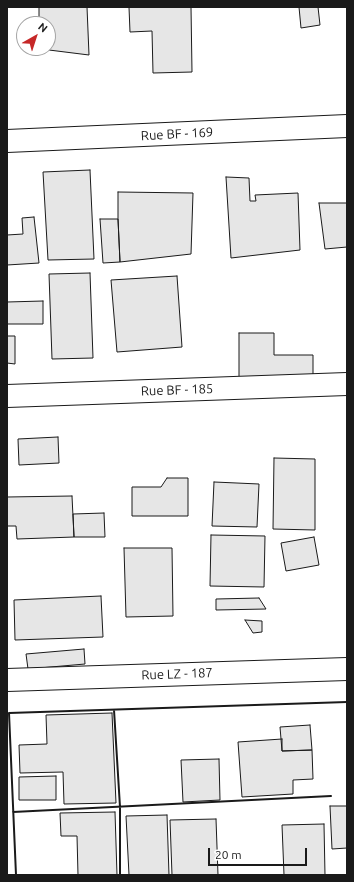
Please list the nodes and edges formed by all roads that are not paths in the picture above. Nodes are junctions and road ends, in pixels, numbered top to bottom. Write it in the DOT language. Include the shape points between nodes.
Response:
graph roads {
  1 [pos="347,126"];
  2 [pos="7,142"];
  3 [pos="347,384"];
  4 [pos="7,396"];
  5 [pos="347,669"];
  6 [pos="7,680"];
  1 -- 2 [label="street, Rue BF - 169"];
  3 -- 4 [label="street, Rue BF - 185"];
  5 -- 6 [label="street, Rue LZ - 187"];
}
